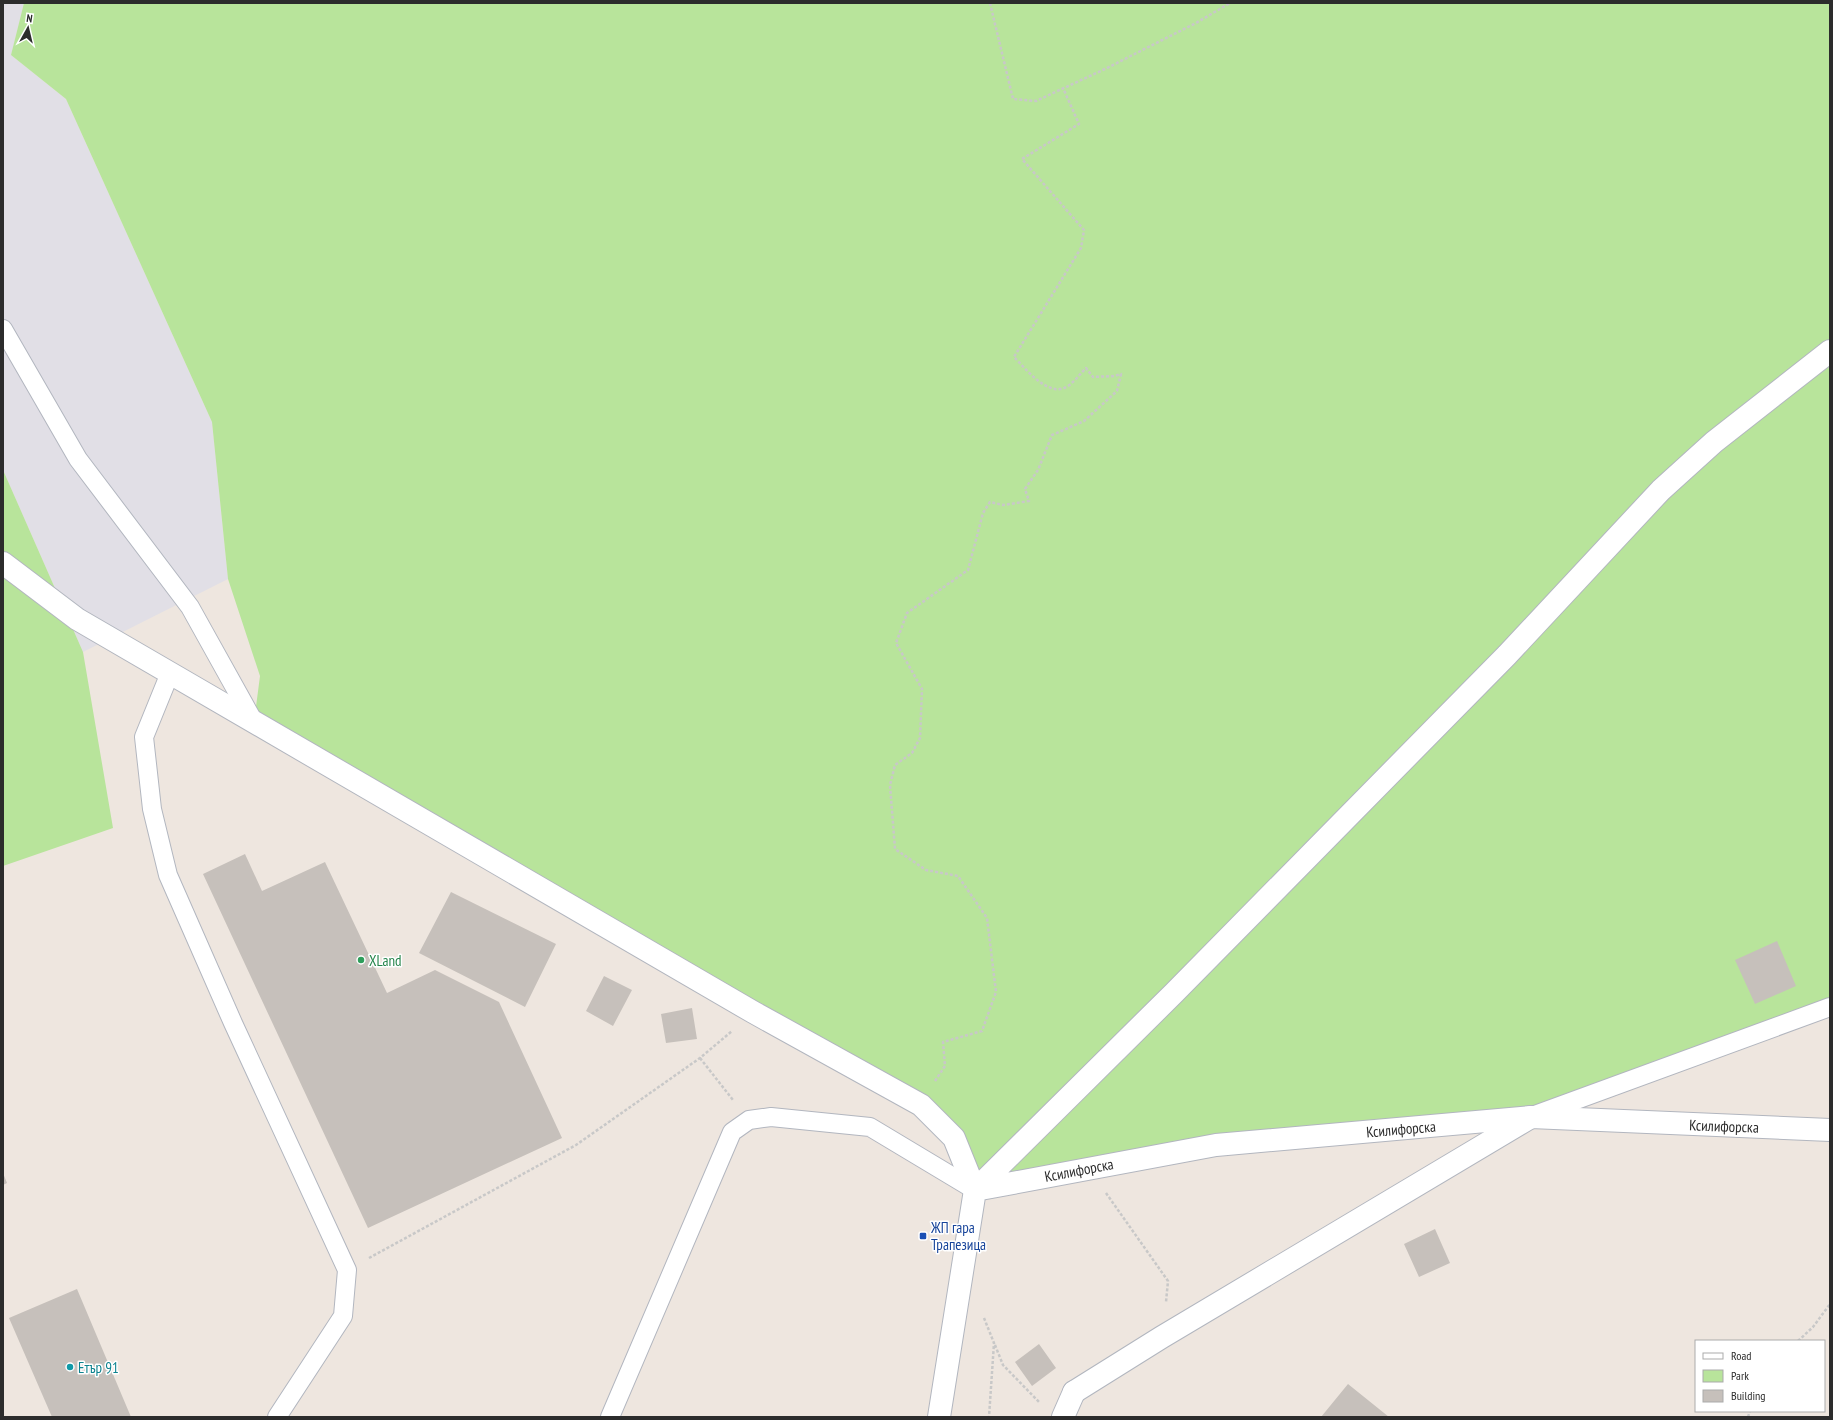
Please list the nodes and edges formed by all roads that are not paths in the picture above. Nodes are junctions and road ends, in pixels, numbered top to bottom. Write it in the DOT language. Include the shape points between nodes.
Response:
graph roads {
  1 [pos="3,329"];
  2 [pos="1830,351"];
  3 [pos="3,564"];
  4 [pos="170,673"];
  5 [pos="254,722"];
  6 [pos="1830,1007"];
  7 [pos="1531,1117"];
  8 [pos="1830,1130"];
  9 [pos="975,1190"];
  10 [pos="277,1417"];
  11 [pos="610,1417"];
  12 [pos="939,1417"];
  13 [pos="1063,1417"];
  1 -- 5 [label="lane" via="78,459 190,608"];
  2 -- 9 [label="street" via="1714,442 1661,490 1507,655 1174,993"];
  3 -- 4 [label="street" via="77,619"];
  4 -- 5 [label="street"];
  4 -- 10 [label="lane" via="144,737 152,809 168,875 347,1270 343,1316"];
  5 -- 9 [label="street" via="753,1012 921,1105 954,1138"];
  6 -- 7 [label="lane"];
  7 -- 8 [label="street, Ксилифорска"];
  7 -- 9 [label="street, Ксилифорска" via="1216,1145"];
  7 -- 13 [label="street" via="1162,1336 1074,1392"];
  9 -- 11 [label="lane" via="870,1127 771,1116 750,1120 732,1132"];
  9 -- 12 [label="street"];
}
